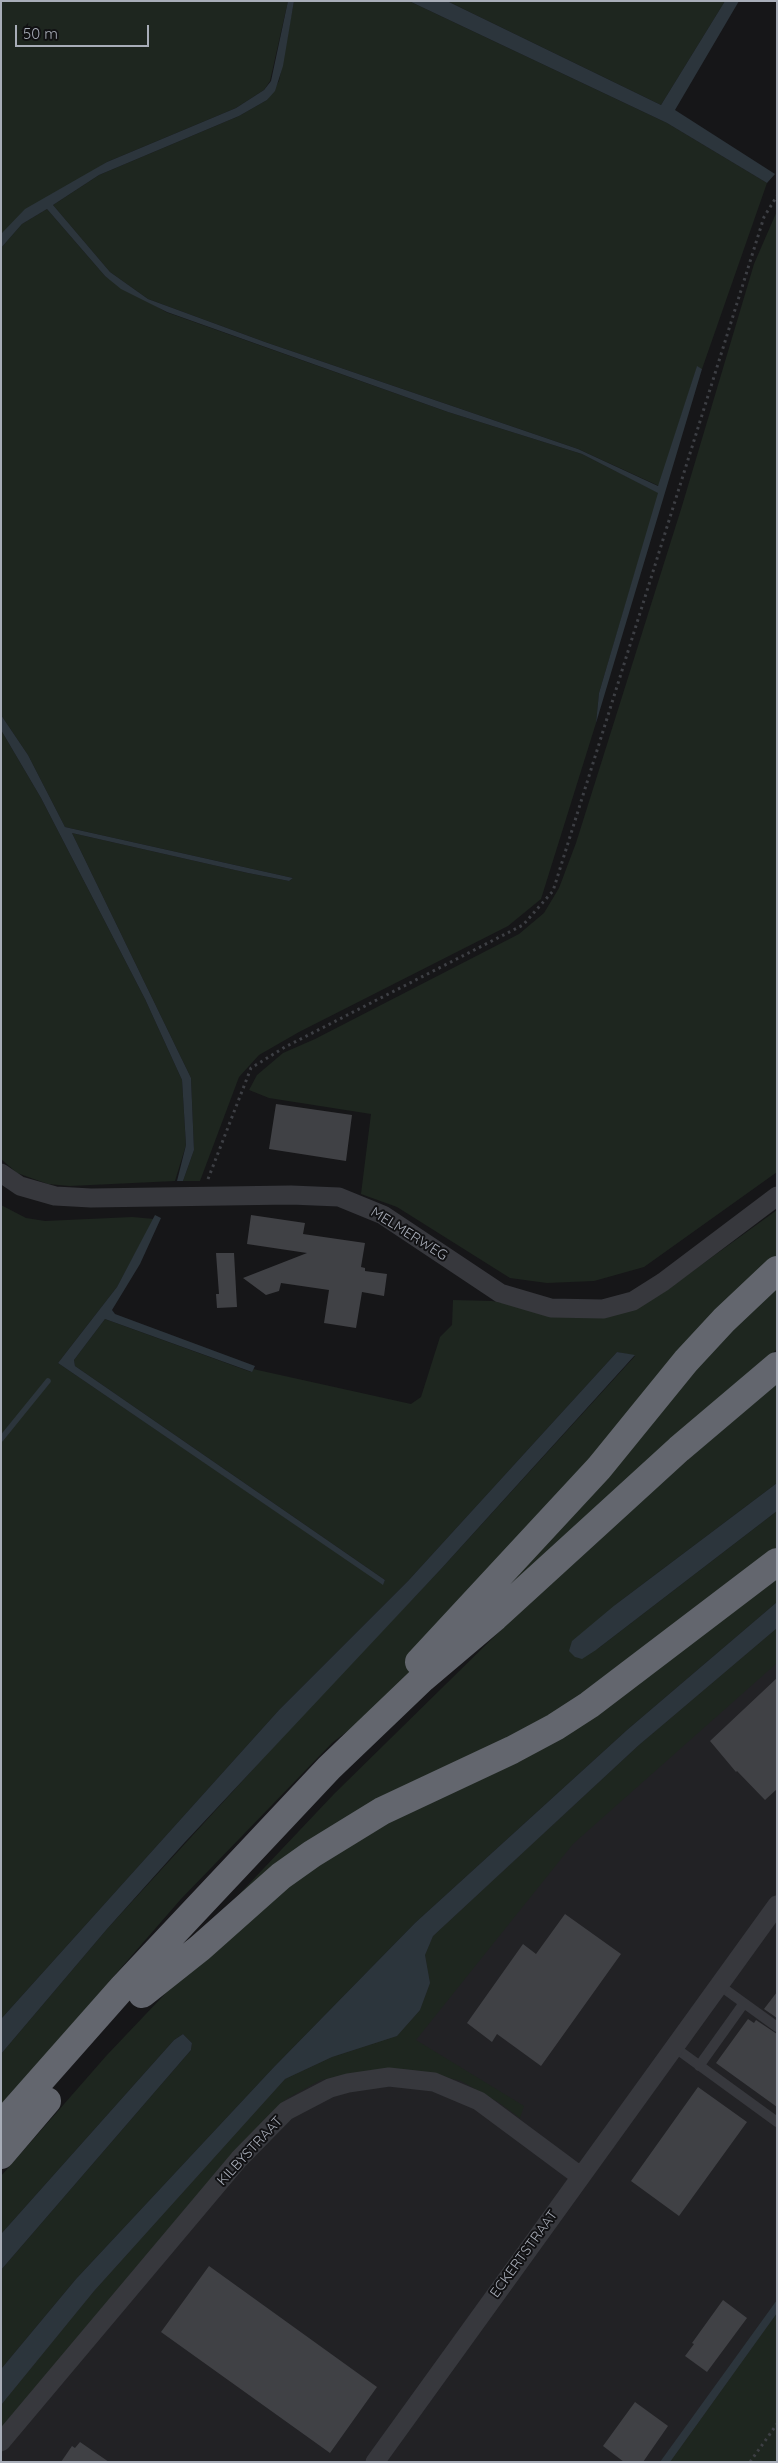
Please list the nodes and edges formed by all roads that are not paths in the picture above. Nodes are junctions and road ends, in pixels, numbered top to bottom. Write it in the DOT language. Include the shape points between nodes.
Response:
graph roads {
  1 [pos="1,1173"];
  2 [pos="777,1196"];
  3 [pos="777,1270"];
  4 [pos="777,1366"];
  5 [pos="777,1562"];
  6 [pos="495,1618"];
  7 [pos="329,1768"];
  8 [pos="777,1905"];
  9 [pos="719,1985"];
  10 [pos="142,1994"];
  11 [pos="744,2003"];
  12 [pos="777,2027"];
  13 [pos="674,2047"];
  14 [pos="699,2066"];
  15 [pos="777,2122"];
  16 [pos="1,2125"];
  17 [pos="1,2155"];
  18 [pos="580,2176"];
  19 [pos="1,2442"];
  20 [pos="375,2462"];
  1 -- 2 [label="street, MELMERWEG" via="20,1186 55,1196 339,1197 383,1215 500,1293 551,1308 603,1309 633,1301"];
  3 -- 7 [label="highway" via="724,1320 552,1520 341,1744"];
  4 -- 6 [label="highway" via="679,1449"];
  5 -- 10 [label="highway" via="589,1705 555,1727 382,1811 312,1854"];
  6 -- 7 [label="highway" via="423,1678"];
  6 -- 10 [label="highway" via="437,1685 307,1816"];
  7 -- 16 [label="highway" via="154,1953"];
  8 -- 9 [label="street, ECKERTSTRAAT"];
  9 -- 11 [label="lane"];
  9 -- 13 [label="street, ECKERTSTRAAT"];
  10 -- 17 [label="highway"];
  11 -- 12 [label="lane"];
  11 -- 14 [label="lane"];
  13 -- 14 [label="lane"];
  13 -- 18 [label="street, ECKERTSTRAAT"];
  14 -- 15 [label="lane"];
  18 -- 19 [label="street, KILBYSTRAAT" via="479,2101 434,2082 388,2077 330,2088 286,2112 239,2160"];
  18 -- 20 [label="street, ECKERTSTRAAT"];
}
